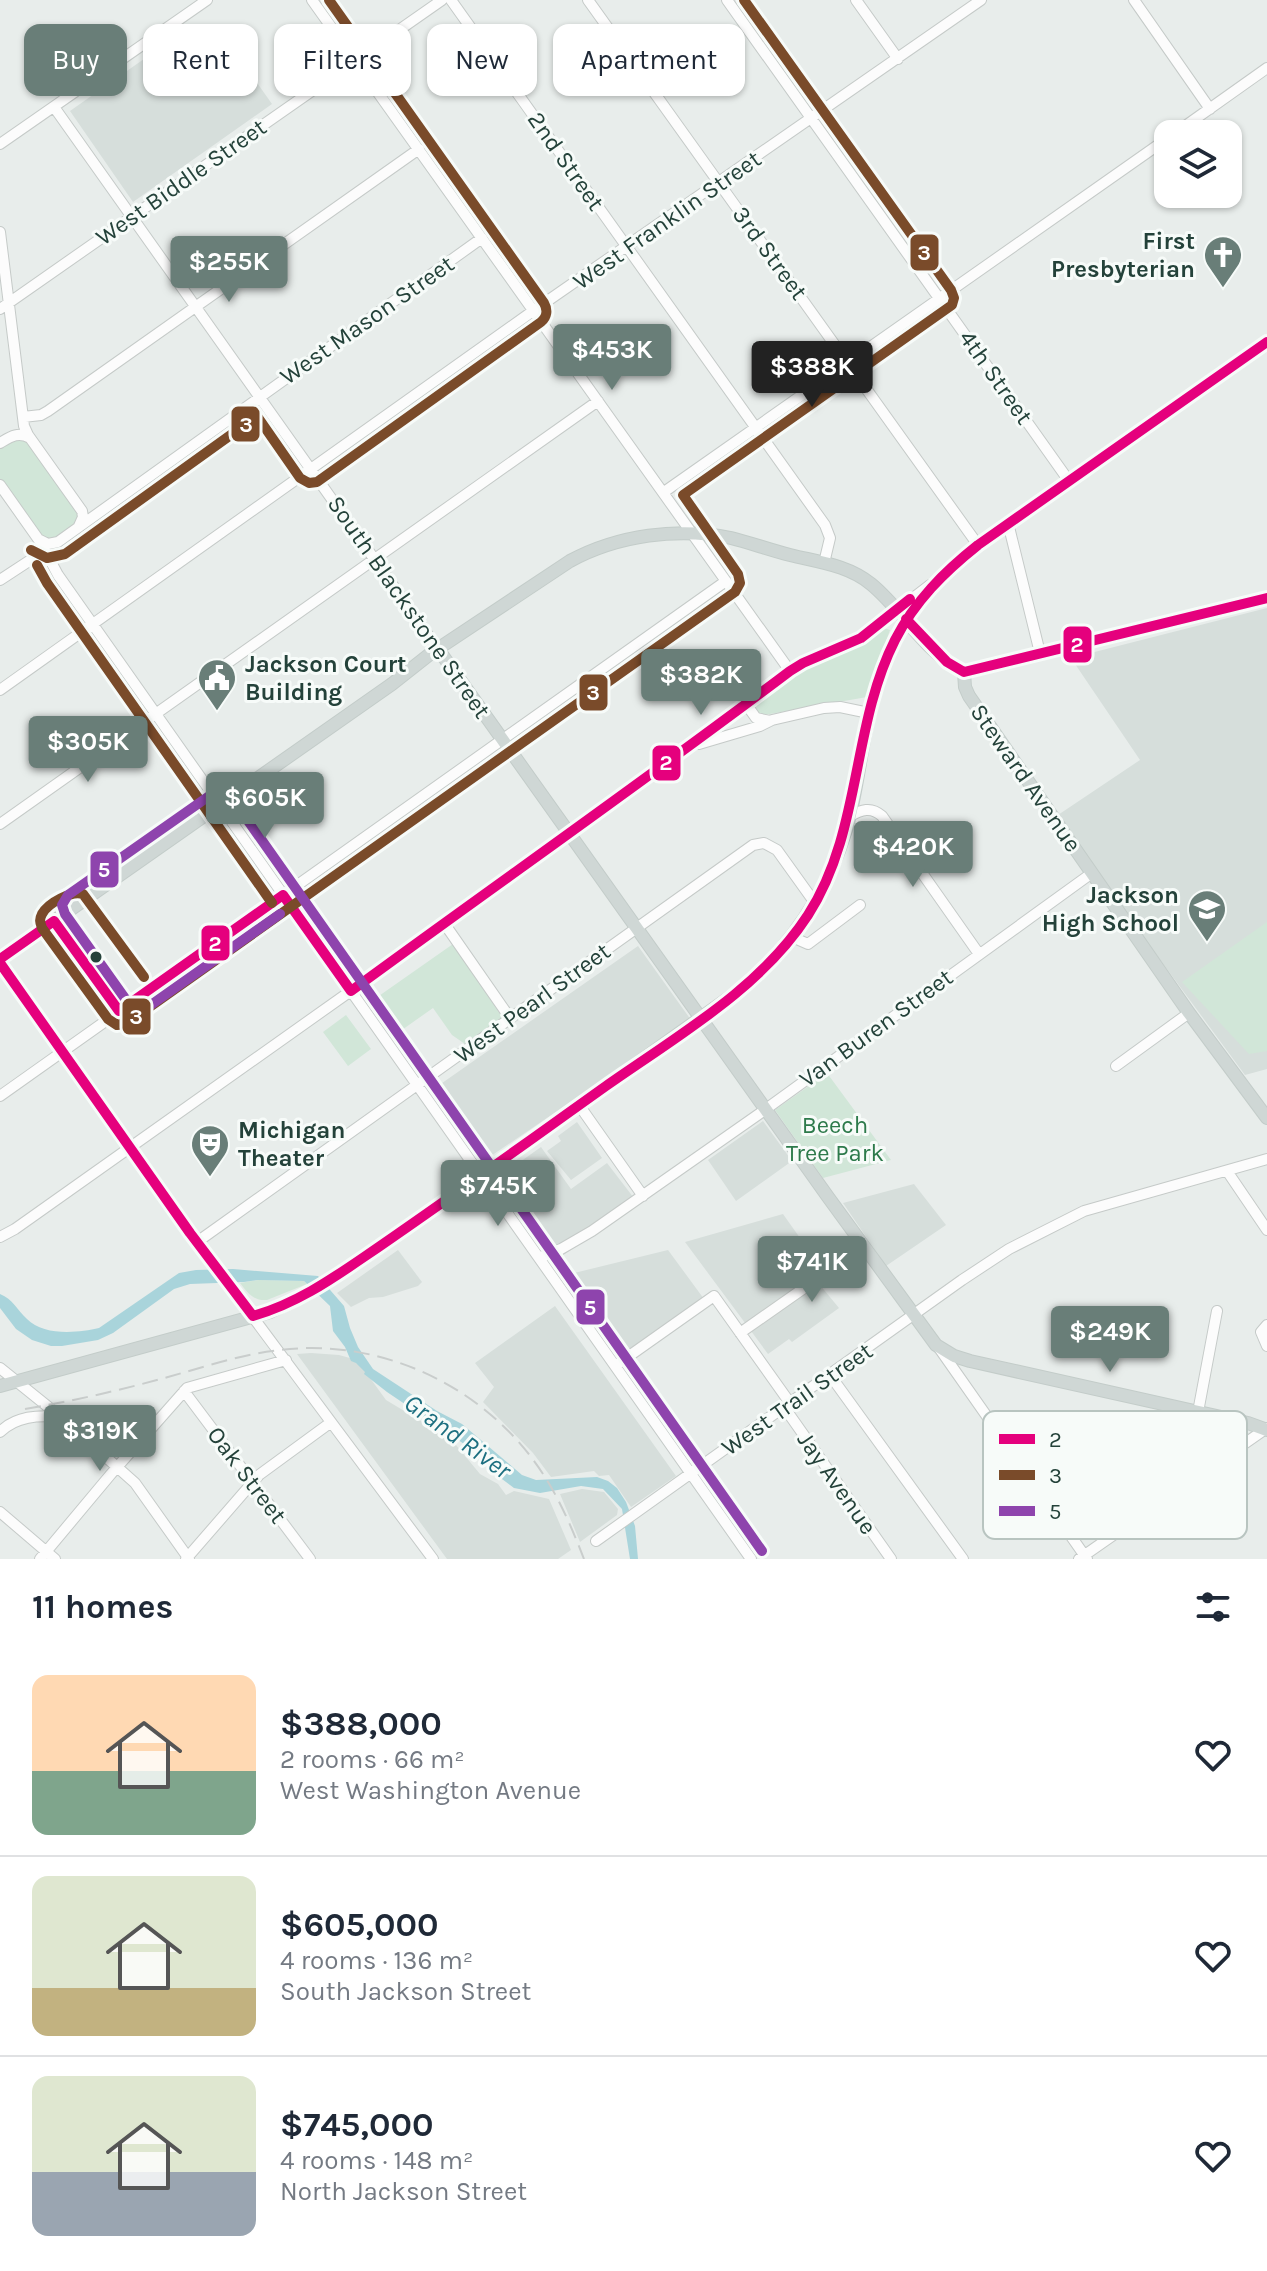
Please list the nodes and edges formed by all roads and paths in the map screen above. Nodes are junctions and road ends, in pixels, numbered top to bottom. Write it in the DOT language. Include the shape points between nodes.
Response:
graph roads {
  1 [pos="207,0"];
  2 [pos="312,0"];
  3 [pos="442,0"];
  4 [pos="451,0"];
  5 [pos="588,0"];
  6 [pos="727,0"];
  7 [pos="856,0"];
  8 [pos="981,0"];
  9 [pos="1134,0"];
  10 [pos="329,24"];
  11 [pos="408,24"];
  12 [pos="898,59"];
  13 [pos="1267,68"];
  14 [pos="305,96"];
  15 [pos="380,96"];
  16 [pos="54,107"];
  17 [pos="1210,109"];
  18 [pos="812,119"];
  19 [pos="1194,120"];
  20 [pos="0,144"];
  21 [pos="1154,148"];
  22 [pos="419,149"];
  23 [pos="720,183"];
  24 [pos="131,217"];
  25 [pos="0,232"];
  26 [pos="482,238"];
  27 [pos="627,248"];
  28 [pos="940,298"];
  29 [pos="4,306"];
  30 [pos="196,307"];
  31 [pos="533,311"];
  32 [pos="1267,342"];
  33 [pos="848,363"];
  34 [pos="260,396"];
  35 [pos="598,401"];
  36 [pos="23,417"];
  37 [pos="755,428"];
  38 [pos="5,440"];
  39 [pos="31,440"];
  40 [pos="311,469"];
  41 [pos="1069,481"];
  42 [pos="0,485"];
  43 [pos="664,492"];
  44 [pos="82,511"];
  45 [pos="96,513"];
  46 [pos="1008,523"];
  47 [pos="79,526"];
  48 [pos="693,533"];
  49 [pos="38,538"];
  50 [pos="58,542"];
  51 [pos="973,549"];
  52 [pos="49,558"];
  53 [pos="375,559"];
  54 [pos="824,563"];
  55 [pos="0,580"];
  56 [pos="726,581"];
  57 [pos="935,582"];
  58 [pos="1267,598"];
  59 [pos="897,609"];
  60 [pos="906,619"];
  61 [pos="93,625"];
  62 [pos="438,649"];
  63 [pos="1040,653"];
  64 [pos="790,671"];
  65 [pos="964,672"];
  66 [pos="0,690"];
  67 [pos="746,704"];
  68 [pos="733,713"];
  69 [pos="869,713"];
  70 [pos="156,715"];
  71 [pos="772,720"];
  72 [pos="745,731"];
  73 [pos="502,739"];
  74 [pos="690,748"];
  75 [pos="220,805"];
  76 [pos="850,816"];
  77 [pos="0,824"];
  78 [pos="569,832"];
  79 [pos="1092,873"];
  80 [pos="283,895"];
  81 [pos="815,903"];
  82 [pos="860,905"];
  83 [pos="444,923"];
  84 [pos="637,928"];
  85 [pos="792,937"];
  86 [pos="979,954"];
  87 [pos="0,961"];
  88 [pos="351,991"];
  89 [pos="1189,1013"];
  90 [pos="510,1018"];
  91 [pos="702,1018"];
  92 [pos="61,1052"];
  93 [pos="1116,1066"];
  94 [pos="417,1085"];
  95 [pos="0,1096"];
  96 [pos="579,1105"];
  97 [pos="766,1108"];
  98 [pos="1267,1118"];
  99 [pos="129,1147"];
  100 [pos="1267,1159"];
  101 [pos="1227,1171"];
  102 [pos="481,1175"];
  103 [pos="643,1196"];
  104 [pos="1267,1230"];
  105 [pos="0,1237"];
  106 [pos="197,1242"];
  107 [pos="864,1246"];
  108 [pos="539,1258"];
  109 [pos="1217,1311"];
  110 [pos="913,1315"];
  111 [pos="253,1316"];
  112 [pos="1267,1325"];
  113 [pos="740,1333"];
  114 [pos="938,1346"];
  115 [pos="1267,1346"];
  116 [pos="286,1360"];
  117 [pos="615,1366"];
  118 [pos="0,1368"];
  119 [pos="830,1375"];
  120 [pos="16,1381"];
  121 [pos="0,1386"];
  122 [pos="184,1391"];
  123 [pos="787,1405"];
  124 [pos="1194,1411"];
  125 [pos="1198,1411"];
  126 [pos="983,1412"];
  127 [pos="62,1418"];
  128 [pos="330,1423"];
  129 [pos="1247,1423"];
  130 [pos="1267,1429"];
  131 [pos="0,1432"];
  132 [pos="1247,1443"];
  133 [pos="118,1466"];
  134 [pos="690,1474"];
  135 [pos="253,1482"];
  136 [pos="0,1512"];
  137 [pos="1070,1539"];
  138 [pos="1110,1539"];
  139 [pos="596,1541"];
  140 [pos="43,1555"];
  141 [pos="187,1558"];
  142 [pos="1083,1558"];
  143 [pos="55,1559"];
  144 [pos="310,1559"];
  145 [pos="433,1559"];
  146 [pos="751,1559"];
  147 [pos="891,1559"];
  148 [pos="963,1559"];
  1 -- 16 [label="street"];
  2 -- 10 [label="street"];
  3 -- 11 [label="street, West Biddle Street"];
  4 -- 27 [label="street, 2nd Street"];
  5 -- 23 [label="street, 3rd Street"];
  6 -- 18 [label="street, 4th Street"];
  7 -- 12 [label="street"];
  8 -- 12 [label="street, West Franklin Street"];
  9 -- 17 [label="street"];
  12 -- 18 [label="street, West Franklin Street"];
  13 -- 17 [label="street"];
  14 -- 24 [label="street, West Biddle Street"];
  15 -- 22 [label="street"];
  16 -- 20 [label="street"];
  16 -- 24 [label="street, South Blackstone Street"];
  17 -- 19 [label="street"];
  18 -- 23 [label="street, West Franklin Street"];
  18 -- 28 [label="street, 4th Street"];
  21 -- 28 [label="street"];
  22 -- 26 [label="street"];
  22 -- 30 [label="street"];
  23 -- 27 [label="street, West Franklin Street"];
  23 -- 33 [label="street, 3rd Street"];
  24 -- 29 [label="street, West Biddle Street"];
  24 -- 30 [label="street, South Blackstone Street"];
  25 -- 29 [label="street"];
  26 -- 31 [label="street"];
  26 -- 34 [label="street, West Mason Street"];
  27 -- 31 [label="street, West Franklin Street"];
  27 -- 37 [label="street, 2nd Street"];
  28 -- 33 [label="street"];
  28 -- 41 [label="street, 4th Street"];
  29 -- 36 [label="street"];
  30 -- 34 [label="street, South Blackstone Street"];
  30 -- 36 [label="street" via="48,411"];
  31 -- 35 [label="street"];
  31 -- 40 [label="street, West Franklin Street"];
  32 -- 41 [label="main road"];
  33 -- 37 [label="street"];
  33 -- 51 [label="street, 3rd Street"];
  34 -- 40 [label="street, South Blackstone Street"];
  34 -- 45 [label="street, West Mason Street"];
  35 -- 43 [label="street"];
  35 -- 53 [label="street"];
  36 -- 38 [label="street"];
  36 -- 39 [label="street"];
  37 -- 43 [label="street"];
  37 -- 54 [label="street, 2nd Street" via="828,530"];
  38 -- 39 [label="street" via="23,435"];
  39 -- 44 [label="street"];
  40 -- 53 [label="street, South Blackstone Street"];
  40 -- 61 [label="street, West Franklin Street"];
  41 -- 46 [label="main road"];
  42 -- 49 [label="street"];
  43 -- 48 [label="street"];
  44 -- 45 [label="street"];
  44 -- 47 [label="street"];
  45 -- 47 [label="street, West Mason Street"];
  46 -- 51 [label="main road"];
  46 -- 63 [label="street"];
  47 -- 50 [label="street, West Mason Street"];
  48 -- 54 [label="main road, Steward Avenue"];
  48 -- 56 [label="street"];
  48 -- 62 [label="main road, Steward Avenue" via="661,534 594,550"];
  49 -- 50 [label="street"];
  49 -- 52 [label="street"];
  50 -- 52 [label="street, West Mason Street"];
  51 -- 57 [label="main road"];
  52 -- 55 [label="street" via="29,561"];
  52 -- 61 [label="street"];
  53 -- 62 [label="street, South Blackstone Street"];
  53 -- 70 [label="street"];
  54 -- 59 [label="main road, Steward Avenue" via="860,576"];
  56 -- 64 [label="street"];
  56 -- 73 [label="street"];
  57 -- 59 [label="street"];
  57 -- 60 [label="main road"];
  58 -- 63 [label="street"];
  59 -- 60 [label="main road, Steward Avenue"];
  59 -- 64 [label="street" via="861,638"];
  60 -- 65 [label="main road, Steward Avenue" via="947,662"];
  60 -- 69 [label="main road"];
  61 -- 66 [label="street, West Franklin Street"];
  61 -- 70 [label="street"];
  62 -- 73 [label="main road, South Blackstone Street"];
  62 -- 75 [label="main road, Steward Avenue"];
  63 -- 65 [label="street"];
  64 -- 67 [label="street"];
  65 -- 79 [label="main road, Steward Avenue" via="969,696"];
  67 -- 68 [label="street"];
  67 -- 71 [label="street" via="758,719"];
  68 -- 72 [label="street" via="735,727"];
  68 -- 74 [label="street"];
  69 -- 71 [label="street" via="830,707"];
  69 -- 76 [label="main road"];
  70 -- 75 [label="street"];
  70 -- 77 [label="street"];
  71 -- 72 [label="street"];
  72 -- 74 [label="street"];
  73 -- 78 [label="main road, South Blackstone Street"];
  73 -- 80 [label="street"];
  74 -- 78 [label="street"];
  75 -- 80 [label="street"];
  75 -- 87 [label="main road, Steward Avenue"];
  76 -- 81 [label="main road"];
  76 -- 86 [label="street" via="868,809 882,816"];
  78 -- 83 [label="street"];
  78 -- 84 [label="main road, South Blackstone Street"];
  79 -- 86 [label="street, Van Buren Street"];
  79 -- 89 [label="main road, Steward Avenue"];
  80 -- 88 [label="street"];
  80 -- 92 [label="street"];
  81 -- 84 [label="street, West Pearl Street" via="777,850 759,843"];
  81 -- 85 [label="main road"];
  82 -- 85 [label="street" via="808,944"];
  83 -- 88 [label="street"];
  83 -- 90 [label="street"];
  84 -- 90 [label="street, West Pearl Street"];
  84 -- 91 [label="main road, South Blackstone Street"];
  85 -- 91 [label="main road" via="757,975"];
  86 -- 97 [label="street, Van Buren Street"];
  87 -- 92 [label="street"];
  88 -- 94 [label="street"];
  88 -- 99 [label="street"];
  89 -- 93 [label="street"];
  89 -- 98 [label="main road, Steward Avenue"];
  90 -- 94 [label="street, West Pearl Street"];
  91 -- 96 [label="main road"];
  91 -- 97 [label="main road, South Blackstone Street"];
  92 -- 95 [label="street"];
  92 -- 99 [label="street"];
  94 -- 102 [label="street"];
  94 -- 106 [label="street, West Pearl Street"];
  96 -- 102 [label="main road"];
  96 -- 103 [label="street"];
  97 -- 103 [label="street, Van Buren Street"];
  97 -- 107 [label="main road, South Blackstone Street"];
  99 -- 105 [label="street"];
  99 -- 106 [label="street"];
  100 -- 101 [label="street, West Trail Street"];
  101 -- 104 [label="street"];
  101 -- 110 [label="street, West Trail Street" via="1061,1222 983,1265"];
  102 -- 108 [label="street"];
  102 -- 111 [label="main road" via="307,1294"];
  103 -- 108 [label="street, Van Buren Street"];
  106 -- 111 [label="street"];
  107 -- 110 [label="main road, South Blackstone Street"];
  107 -- 113 [label="street"];
  108 -- 117 [label="street"];
  109 -- 125 [label="street"];
  110 -- 114 [label="main road, South Blackstone Street"];
  110 -- 119 [label="street, West Trail Street"];
  111 -- 116 [label="street"];
  111 -- 120 [label="main road"];
  112 -- 115 [label="street" via="1261,1332"];
  113 -- 117 [label="street, Jay Avenue" via="714,1296"];
  113 -- 123 [label="street, Jay Avenue"];
  114 -- 124 [label="main road" via="979,1363"];
  114 -- 126 [label="street"];
  116 -- 122 [label="street"];
  116 -- 128 [label="street"];
  117 -- 134 [label="street"];
  118 -- 120 [label="street"];
  119 -- 123 [label="street, West Trail Street"];
  119 -- 148 [label="street"];
  120 -- 121 [label="main road"];
  120 -- 127 [label="street"];
  122 -- 133 [label="street"];
  122 -- 135 [label="street, Oak Street"];
  123 -- 134 [label="street, West Trail Street"];
  123 -- 147 [label="street, Jay Avenue"];
  127 -- 131 [label="street" via="23,1419"];
  127 -- 133 [label="street"];
  128 -- 135 [label="street"];
  128 -- 145 [label="street"];
  129 -- 130 [label="main road"];
  130 -- 132 [label="street"];
  133 -- 140 [label="street"];
  133 -- 141 [label="street" via="139,1487"];
  134 -- 139 [label="street, West Trail Street"];
  134 -- 146 [label="street"];
  135 -- 141 [label="street"];
  135 -- 144 [label="street, Oak Street"];
  136 -- 140 [label="street"];
  137 -- 142 [label="street"];
  138 -- 142 [label="street"];
  140 -- 143 [label="street"];
}
